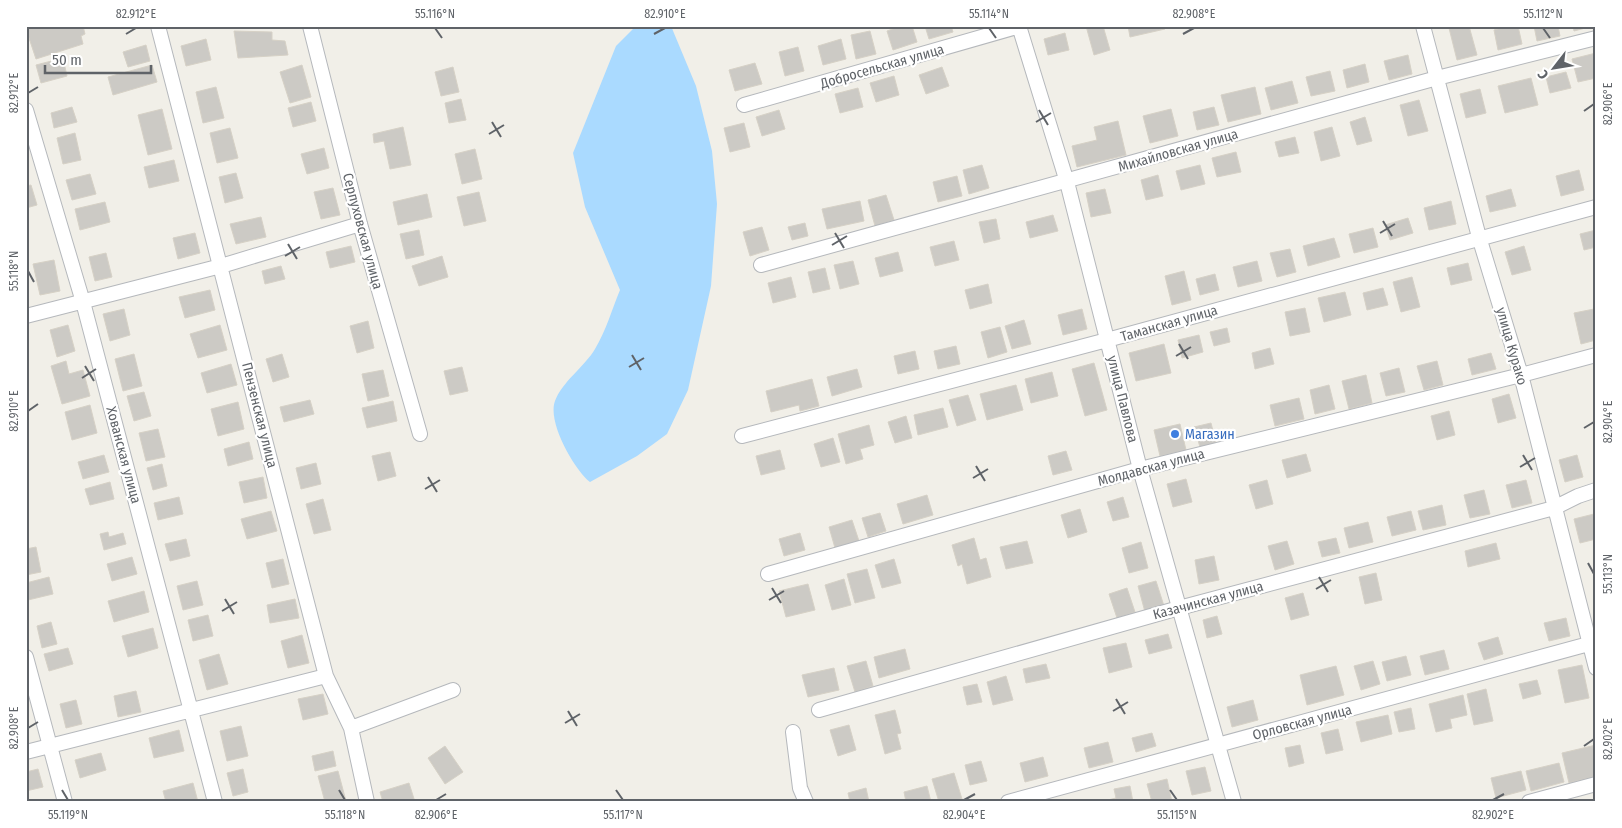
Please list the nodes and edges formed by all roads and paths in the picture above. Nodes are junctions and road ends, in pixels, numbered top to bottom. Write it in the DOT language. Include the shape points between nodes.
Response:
graph roads {
  1 [pos="158,26"];
  2 [pos="310,26"];
  3 [pos="1019,26"];
  4 [pos="1423,26"];
  5 [pos="1596,38"];
  6 [pos="1437,78"];
  7 [pos="744,105"];
  8 [pos="26,110"];
  9 [pos="1066,182"];
  10 [pos="1596,207"];
  11 [pos="360,224"];
  12 [pos="1479,237"];
  13 [pos="761,265"];
  14 [pos="221,266"];
  15 [pos="83,302"];
  16 [pos="26,316"];
  17 [pos="1108,340"];
  18 [pos="1596,355"];
  19 [pos="1521,375"];
  20 [pos="420,434"];
  21 [pos="742,436"];
  22 [pos="1140,469"];
  23 [pos="1596,490"];
  24 [pos="1554,508"];
  25 [pos="768,574"];
  26 [pos="1179,608"];
  27 [pos="1593,643"];
  28 [pos="26,657"];
  29 [pos="1596,668"];
  30 [pos="326,676"];
  31 [pos="452,690"];
  32 [pos="191,710"];
  33 [pos="819,710"];
  34 [pos="351,728"];
  35 [pos="792,732"];
  36 [pos="1216,745"];
  37 [pos="50,746"];
  38 [pos="26,752"];
  39 [pos="1596,784"];
  40 [pos="65,802"];
  41 [pos="215,802"];
  42 [pos="367,802"];
  43 [pos="806,802"];
  44 [pos="1008,802"];
  45 [pos="1234,802"];
  46 [pos="1529,802"];
  1 -- 14 [label="street, Пензенская улица"];
  2 -- 11 [label="street, Серпуховская улица"];
  3 -- 7 [label="street, Добросельская улица"];
  3 -- 9 [label="street, улица Павлова"];
  4 -- 6 [label="street, улица Курако"];
  5 -- 6 [label="street, Михайловская улица"];
  6 -- 9 [label="street, Михайловская улица"];
  6 -- 12 [label="street, улица Курако"];
  8 -- 15 [label="street, Хованская улица"];
  9 -- 13 [label="street, Михайловская улица"];
  9 -- 17 [label="street, улица Павлова"];
  10 -- 12 [label="street, Таманская улица"];
  11 -- 14 [label="street"];
  11 -- 20 [label="street, Серпуховская улица"];
  12 -- 17 [label="street, Таманская улица"];
  12 -- 19 [label="street, улица Курако"];
  14 -- 15 [label="street"];
  14 -- 30 [label="street, Пензенская улица"];
  15 -- 16 [label="street"];
  15 -- 32 [label="street, Хованская улица"];
  17 -- 21 [label="street, Таманская улица"];
  17 -- 22 [label="street, улица Павлова"];
  18 -- 19 [label="street, Молдавская улица"];
  19 -- 22 [label="street, Молдавская улица"];
  19 -- 24 [label="street, улица Курако"];
  22 -- 25 [label="street, Молдавская улица"];
  22 -- 26 [label="street, улица Павлова"];
  23 -- 24 [label="street, Казачинская улица"];
  24 -- 26 [label="street, Казачинская улица"];
  24 -- 27 [label="street, улица Курако"];
  26 -- 33 [label="street, Казачинская улица"];
  26 -- 36 [label="street, улица Павлова"];
  27 -- 29 [label="street, улица Курако"];
  27 -- 36 [label="street, Орловская улица"];
  28 -- 37 [label="street"];
  30 -- 32 [label="street"];
  30 -- 34 [label="street, Пензенская улица"];
  31 -- 34 [label="street"];
  32 -- 37 [label="street"];
  32 -- 41 [label="street, Хованская улица"];
  34 -- 42 [label="street, Пензенская улица"];
  35 -- 43 [label="street" via="800,788"];
  36 -- 44 [label="street, Орловская улица"];
  36 -- 45 [label="street, улица Павлова"];
  37 -- 38 [label="street"];
  37 -- 40 [label="street"];
  39 -- 46 [label="street"];
}
